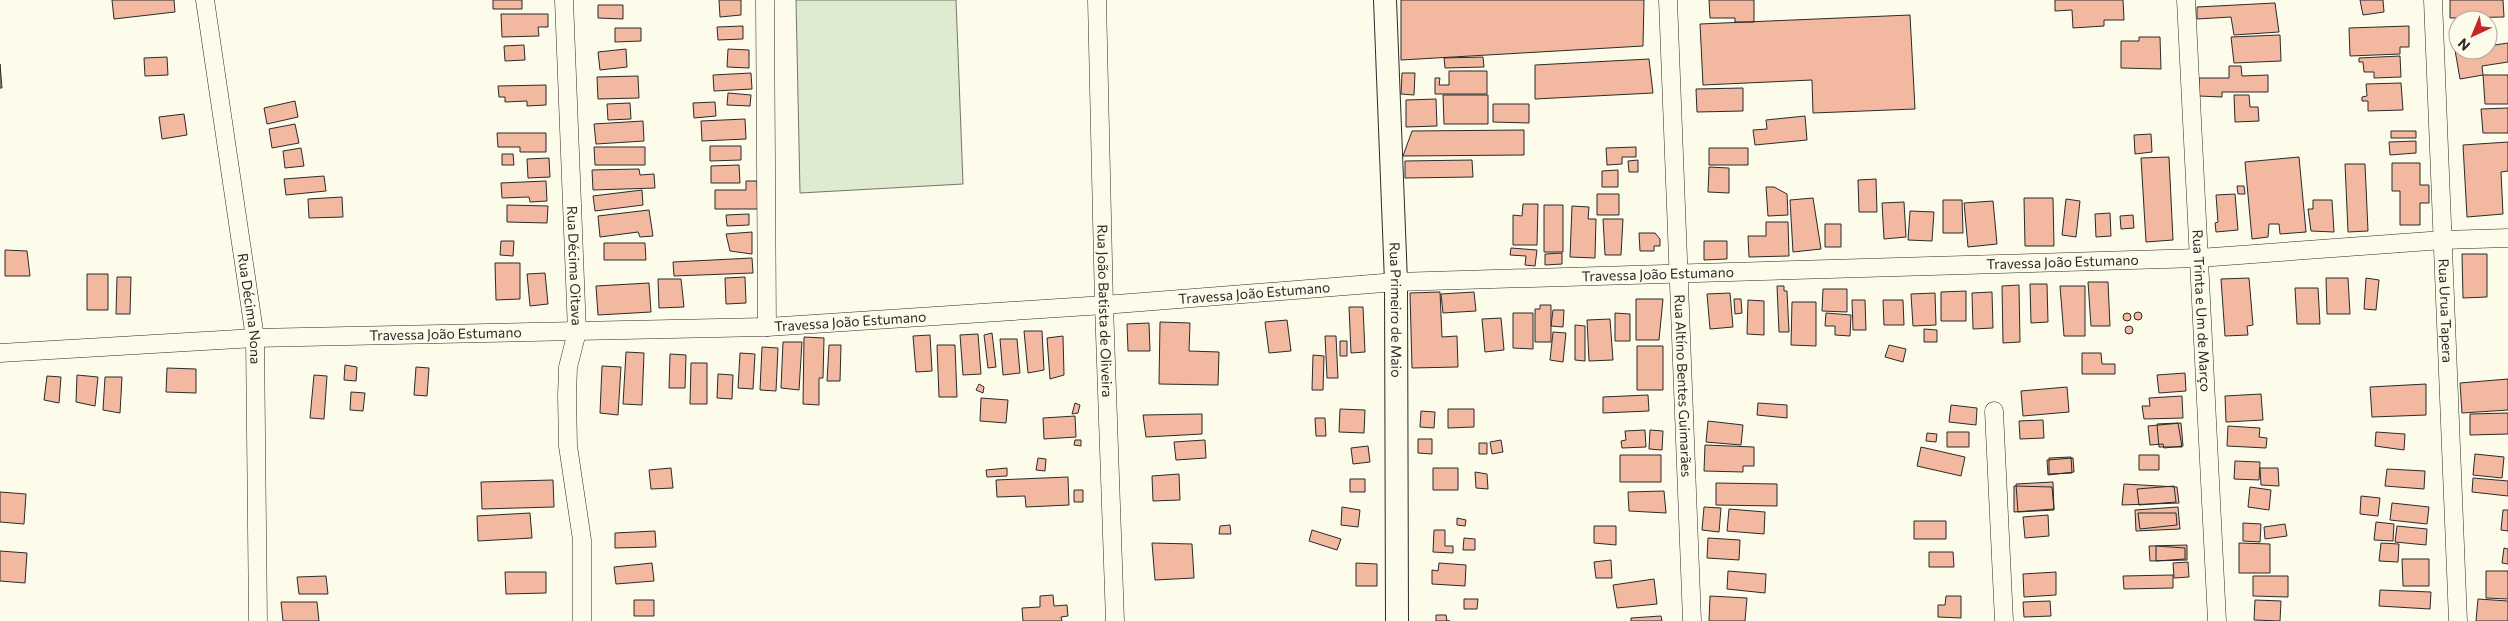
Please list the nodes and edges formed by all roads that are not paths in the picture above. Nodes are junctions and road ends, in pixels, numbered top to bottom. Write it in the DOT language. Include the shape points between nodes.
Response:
graph roads {
  1 [pos="205,0"];
  2 [pos="564,0"];
  3 [pos="765,0"];
  4 [pos="1097,0"];
  5 [pos="1385,0"];
  6 [pos="1668,0"];
  7 [pos="2186,0"];
  8 [pos="2433,0"];
  9 [pos="2508,238"];
  10 [pos="2443,240"];
  11 [pos="2199,258"];
  12 [pos="1680,273"];
  13 [pos="1396,282"];
  14 [pos="1104,305"];
  15 [pos="768,327"];
  16 [pos="578,332"];
  17 [pos="254,338"];
  18 [pos="0,353"];
  19 [pos="1994,411"];
  20 [pos="258,621"];
  21 [pos="582,621"];
  22 [pos="1115,621"];
  23 [pos="1397,621"];
  24 [pos="1692,621"];
  25 [pos="2004,621"];
  26 [pos="2217,621"];
  27 [pos="2458,621"];
  1 -- 17 [label="street, Rua Décima Nona"];
  2 -- 16 [label="street, Rua Décima Oitava"];
  3 -- 15 [label="street"];
  4 -- 14 [label="street, Rua João Batista de Oliveira"];
  5 -- 13 [label="street, Rua Primeiro de Maio"];
  6 -- 12 [label="street, Rua Altíno Bentes Guimarães"];
  7 -- 11 [label="street, Rua Trinta e Um de Março"];
  8 -- 10 [label="street, Rua Urua Tapera"];
  9 -- 10 [label="street, Travessa João Estumano"];
  10 -- 11 [label="street, Travessa João Estumano"];
  10 -- 27 [label="street, Rua Urua Tapera"];
  11 -- 12 [label="street, Travessa João Estumano"];
  11 -- 26 [label="street, Rua Trinta e Um de Março"];
  12 -- 13 [label="street, Travessa João Estumano"];
  12 -- 24 [label="street, Rua Altíno Bentes Guimarães"];
  13 -- 14 [label="street, Travessa João Estumano"];
  13 -- 23 [label="street, Rua Primeiro de Maio"];
  14 -- 15 [label="street, Travessa João Estumano"];
  14 -- 22 [label="street, Rua João Batista de Oliveira"];
  15 -- 16 [label="street, Travessa João Estumano"];
  16 -- 17 [label="street, Travessa João Estumano"];
  16 -- 21 [label="street, Rua Décima Oitava" via="568,367 567,396 568,446 582,540"];
  17 -- 18 [label="street, Travessa João Estumano"];
  17 -- 20 [label="street, Rua Décima Nona"];
  19 -- 25 [label="street"];
}
